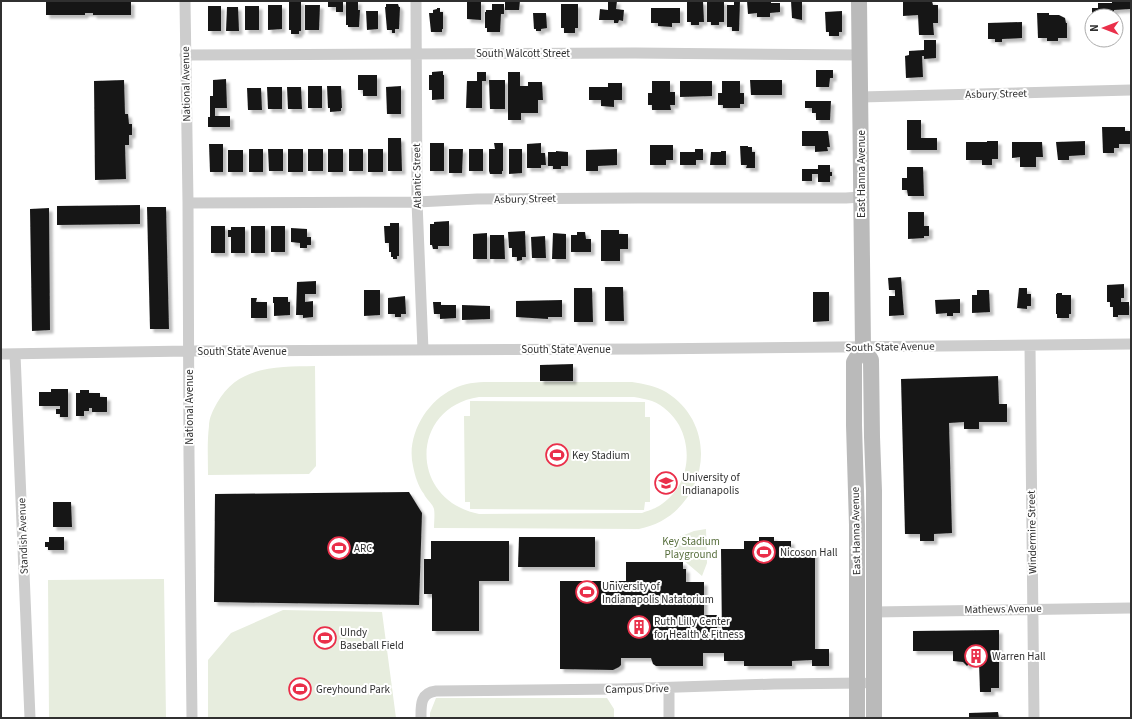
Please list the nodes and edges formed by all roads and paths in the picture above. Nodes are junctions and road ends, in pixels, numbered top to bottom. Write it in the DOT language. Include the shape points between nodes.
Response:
graph roads {
  1 [pos="185,1"];
  2 [pos="416,1"];
  3 [pos="859,1"];
  4 [pos="416,53"];
  5 [pos="860,54"];
  6 [pos="185,55"];
  7 [pos="1131,90"];
  8 [pos="861,97"];
  9 [pos="861,197"];
  10 [pos="417,202"];
  11 [pos="188,203"];
  12 [pos="1131,344"];
  13 [pos="1030,346"];
  14 [pos="863,347"];
  15 [pos="423,350"];
  16 [pos="189,351"];
  17 [pos="1,354"];
  18 [pos="15,354"];
  19 [pos="1131,608"];
  20 [pos="1033,609"];
  21 [pos="874,612"];
  22 [pos="857,683"];
  23 [pos="874,683"];
  24 [pos="670,688"];
  25 [pos="30,718"];
  26 [pos="192,718"];
  27 [pos="421,718"];
  28 [pos="669,718"];
  29 [pos="856,718"];
  30 [pos="874,718"];
  31 [pos="1034,718"];
  1 -- 6 [label="street, National Avenue"];
  2 -- 4 [label="street, Atlantic Street"];
  3 -- 5 [label="main road, East Hanna Avenue"];
  4 -- 5 [label="street, South Walcott Street"];
  4 -- 6 [label="street, South Walcott Street"];
  4 -- 10 [label="street, Atlantic Street"];
  5 -- 8 [label="main road, East Hanna Avenue"];
  6 -- 11 [label="street, National Avenue"];
  7 -- 8 [label="street, Asbury Street"];
  8 -- 9 [label="main road, East Hanna Avenue"];
  9 -- 10 [label="street, Asbury Street" via="477,199"];
  9 -- 14 [label="main road, East Hanna Avenue"];
  10 -- 11 [label="street, Asbury Street"];
  10 -- 15 [label="street, Atlantic Street"];
  11 -- 16 [label="street, National Avenue"];
  12 -- 13 [label="street, South State Avenue"];
  13 -- 14 [label="street, South State Avenue"];
  13 -- 20 [label="street, Windermire Street"];
  14 -- 15 [label="street, South State Avenue"];
  14 -- 21 [label="main road, East Hanna Avenue" via="871,360"];
  14 -- 22 [label="main road, East Hanna Avenue" via="854,362"];
  15 -- 16 [label="street, South State Avenue"];
  16 -- 18 [label="street, South State Avenue"];
  16 -- 26 [label="street, National Avenue"];
  17 -- 18 [label="street, South State Avenue"];
  18 -- 25 [label="street, Standish Avenue"];
  19 -- 20 [label="street, Mathews Avenue"];
  20 -- 21 [label="street, Mathews Avenue"];
  20 -- 31 [label="street, Windermire Street"];
  21 -- 23 [label="main road, East Hanna Avenue"];
  22 -- 23 [label="street, Campus Drive"];
  22 -- 24 [label="street, Campus Drive"];
  22 -- 29 [label="main road, East Hanna Avenue"];
  23 -- 30 [label="main road, East Hanna Avenue"];
  24 -- 27 [label="street, Campus Drive" via="429,692 423,698"];
  24 -- 28 [label="street"];
}
